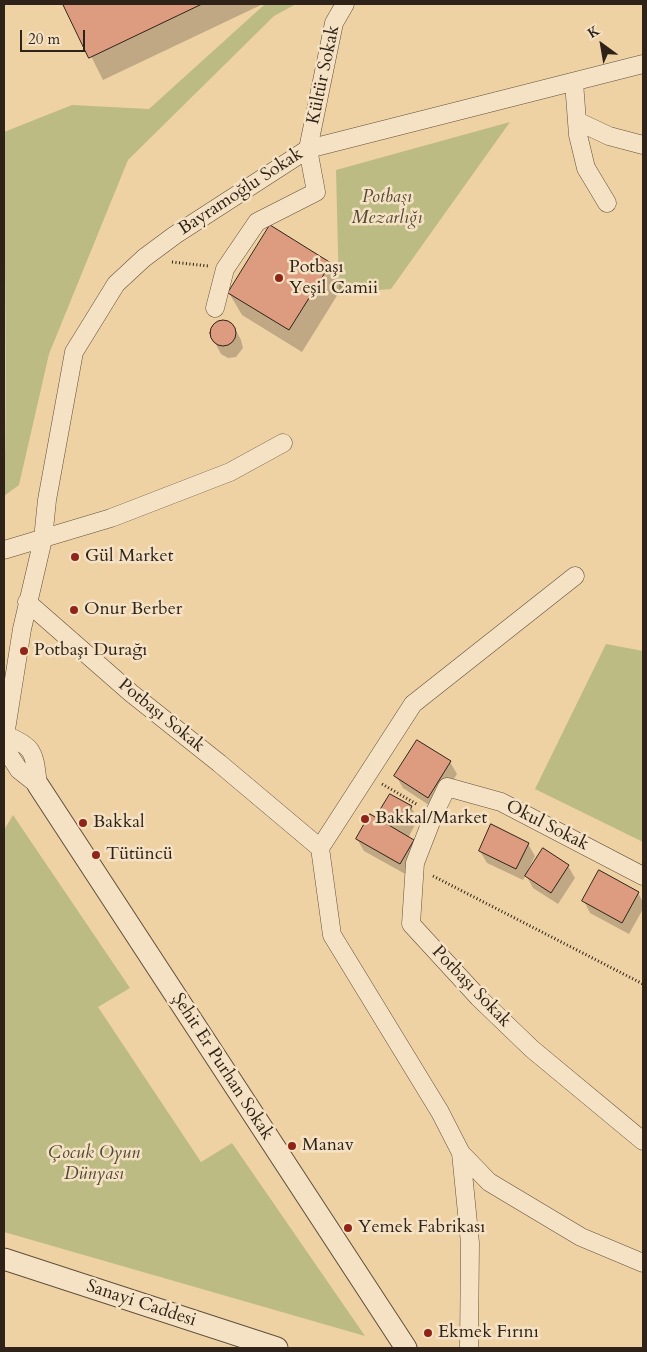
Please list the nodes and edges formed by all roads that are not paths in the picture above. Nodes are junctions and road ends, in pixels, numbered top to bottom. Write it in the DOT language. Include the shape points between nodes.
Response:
graph roads {
  1 [pos="345,4"];
  2 [pos="643,64"];
  3 [pos="574,82"];
  4 [pos="577,121"];
  5 [pos="643,145"];
  6 [pos="308,149"];
  7 [pos="607,202"];
  8 [pos="215,308"];
  9 [pos="283,443"];
  10 [pos="43,539"];
  11 [pos="4,550"];
  12 [pos="575,576"];
  13 [pos="27,602"];
  14 [pos="4,742"];
  15 [pos="38,786"];
  16 [pos="447,787"];
  17 [pos="320,848"];
  18 [pos="643,876"];
  19 [pos="643,1141"];
  20 [pos="461,1153"];
  21 [pos="4,1259"];
  22 [pos="643,1263"];
  23 [pos="277,1348"];
  24 [pos="406,1348"];
  25 [pos="469,1348"];
  1 -- 6 [label="street, Kültür Sokak" via="334,22"];
  2 -- 3 [label="street, Bayramoğlu Sokak"];
  3 -- 4 [label="street"];
  3 -- 6 [label="street, Bayramoğlu Sokak"];
  4 -- 5 [label="street" via="609,136"];
  4 -- 7 [label="street" via="586,168"];
  6 -- 8 [label="street" via="316,192 257,222 225,269"];
  6 -- 10 [label="street, Bayramoğlu Sokak" via="175,235 116,284 74,352"];
  9 -- 10 [label="street" via="230,472 110,518"];
  10 -- 11 [label="street"];
  10 -- 13 [label="street, Şehit Er Purhan Sokak"];
  12 -- 17 [label="street" via="413,704"];
  13 -- 14 [label="street, Şehit Er Purhan Sokak"];
  13 -- 17 [label="street, Potbaşı Sokak" via="131,693"];
  14 -- 15 [label="street, Şehit Er Purhan Sokak" via="25,743 33,754"];
  15 -- 24 [label="street, Şehit Er Purhan Sokak"];
  16 -- 18 [label="street, Okul Sokak" via="501,802"];
  16 -- 19 [label="street, Potbaşı Sokak" via="415,866 411,924 478,998 532,1049"];
  17 -- 20 [label="street" via="332,935 440,1112"];
  20 -- 22 [label="street" via="489,1182 581,1237"];
  20 -- 25 [label="street" via="470,1243"];
  21 -- 23 [label="street, Sanayi Caddesi"];
}
